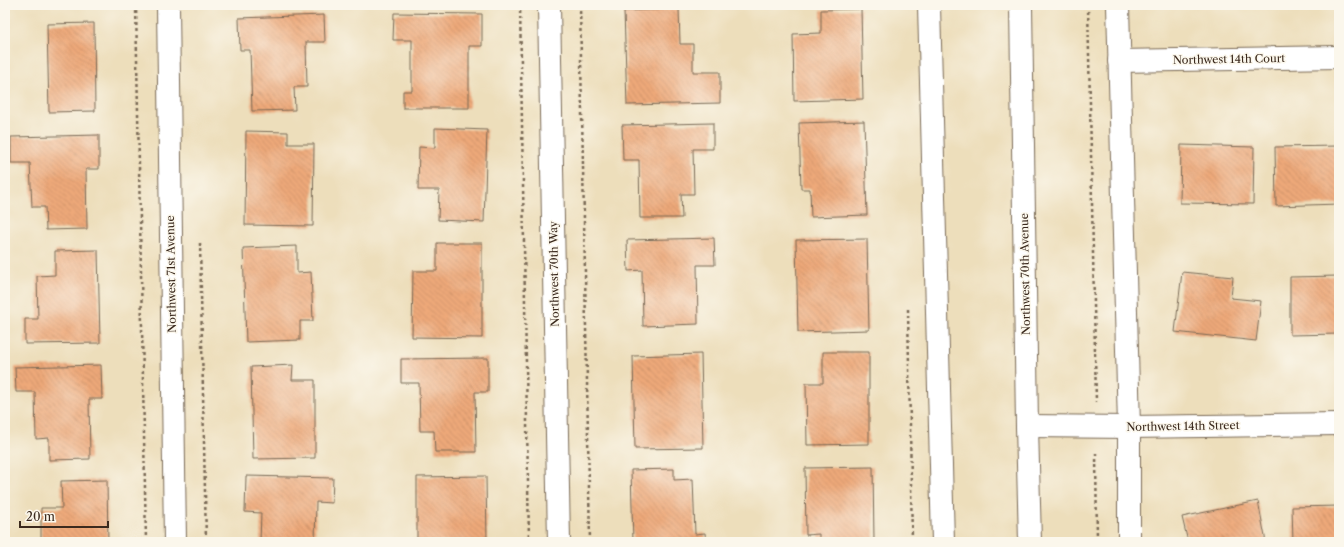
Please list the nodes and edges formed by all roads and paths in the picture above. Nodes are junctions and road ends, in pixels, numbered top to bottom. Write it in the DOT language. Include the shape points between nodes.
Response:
graph roads {
  1 [pos="136,5"];
  2 [pos="168,5"];
  3 [pos="520,5"];
  4 [pos="549,5"];
  5 [pos="580,5"];
  6 [pos="930,5"];
  7 [pos="1021,5"];
  8 [pos="1088,5"];
  9 [pos="1118,5"];
  10 [pos="1339,57"];
  11 [pos="1119,61"];
  12 [pos="200,242"];
  13 [pos="1339,424"];
  14 [pos="1027,426"];
  15 [pos="1096,427"];
  16 [pos="1129,427"];
  17 [pos="146,542"];
  18 [pos="175,542"];
  19 [pos="206,542"];
  20 [pos="529,542"];
  21 [pos="559,542"];
  22 [pos="590,542"];
  23 [pos="943,542"];
  24 [pos="1030,542"];
  25 [pos="1097,542"];
  26 [pos="1129,542"];
  1 -- 17 [label="path"];
  2 -- 18 [label="street, Northwest 71st Avenue"];
  3 -- 20 [label="path"];
  4 -- 21 [label="street, Northwest 70th Way"];
  5 -- 22 [label="path"];
  6 -- 23 [label="street"];
  7 -- 14 [label="street, Northwest 70th Avenue"];
  8 -- 15 [label="path"];
  9 -- 11 [label="street"];
  10 -- 11 [label="street, Northwest 14th Court"];
  11 -- 16 [label="street"];
  12 -- 19 [label="path"];
  13 -- 16 [label="street, Northwest 14th Street"];
  14 -- 15 [label="street, Northwest 14th Street"];
  14 -- 24 [label="street, Northwest 70th Avenue"];
  15 -- 16 [label="street, Northwest 14th Street"];
  15 -- 25 [label="path"];
  16 -- 26 [label="street"];
}
